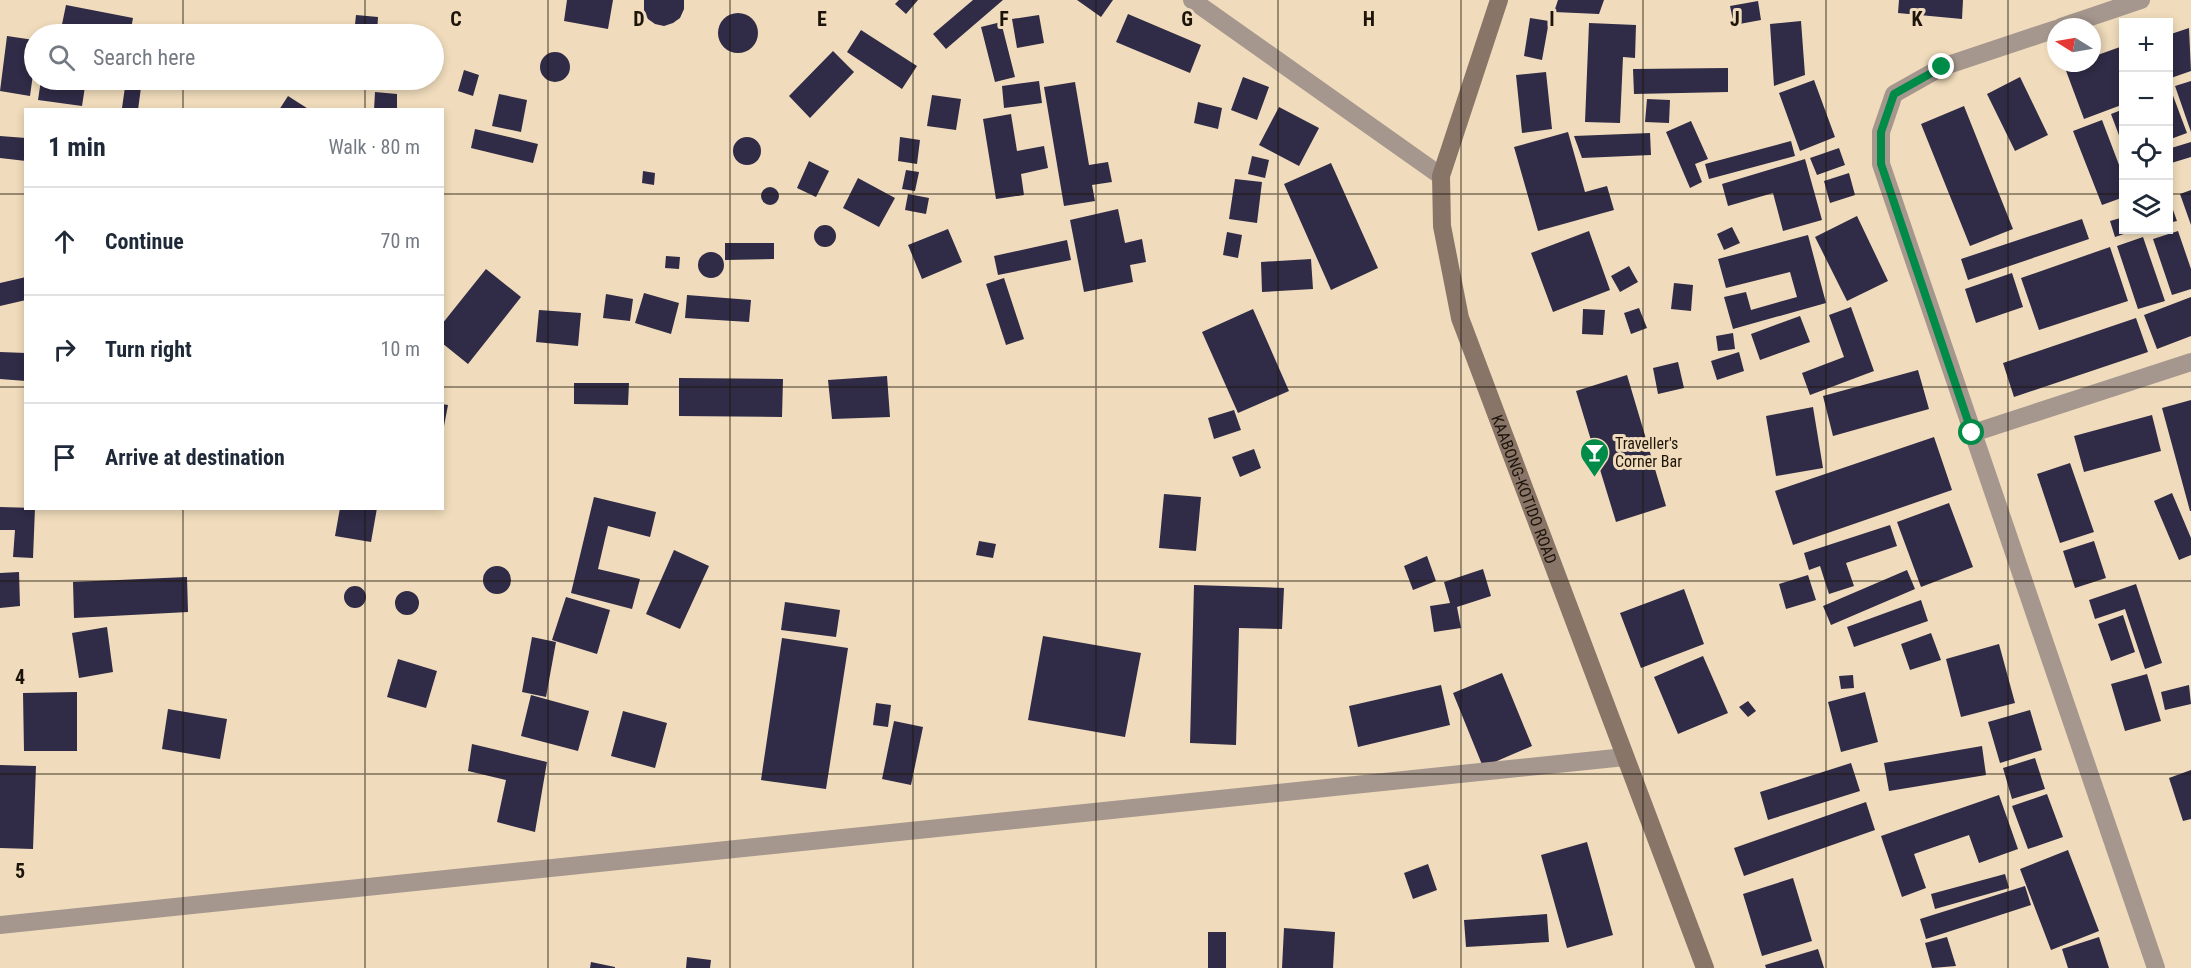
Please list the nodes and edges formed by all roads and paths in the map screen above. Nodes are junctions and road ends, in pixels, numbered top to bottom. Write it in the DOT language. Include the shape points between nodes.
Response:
graph roads {
  1 [pos="1192,0"];
  2 [pos="1499,0"];
  3 [pos="2141,0"];
  4 [pos="2088,18"];
  5 [pos="2047,32"];
  6 [pos="1441,176"];
  7 [pos="2191,362"];
  8 [pos="1972,433"];
  9 [pos="1625,757"];
  10 [pos="0,925"];
  11 [pos="1704,968"];
  12 [pos="2156,968"];
  1 -- 6 [label="street"];
  2 -- 6 [label="main road, KAABONG-KOTIDO ROAD"];
  3 -- 4 [label="street"];
  5 -- 8 [label="street" via="1942,67 1894,94 1881,132 1881,164"];
  6 -- 9 [label="main road, KAABONG-KOTIDO ROAD" via="1442,226 1460,318"];
  7 -- 8 [label="street"];
  8 -- 12 [label="street"];
  9 -- 10 [label="street"];
  9 -- 11 [label="main road, KAABONG-KOTIDO ROAD"];
}
